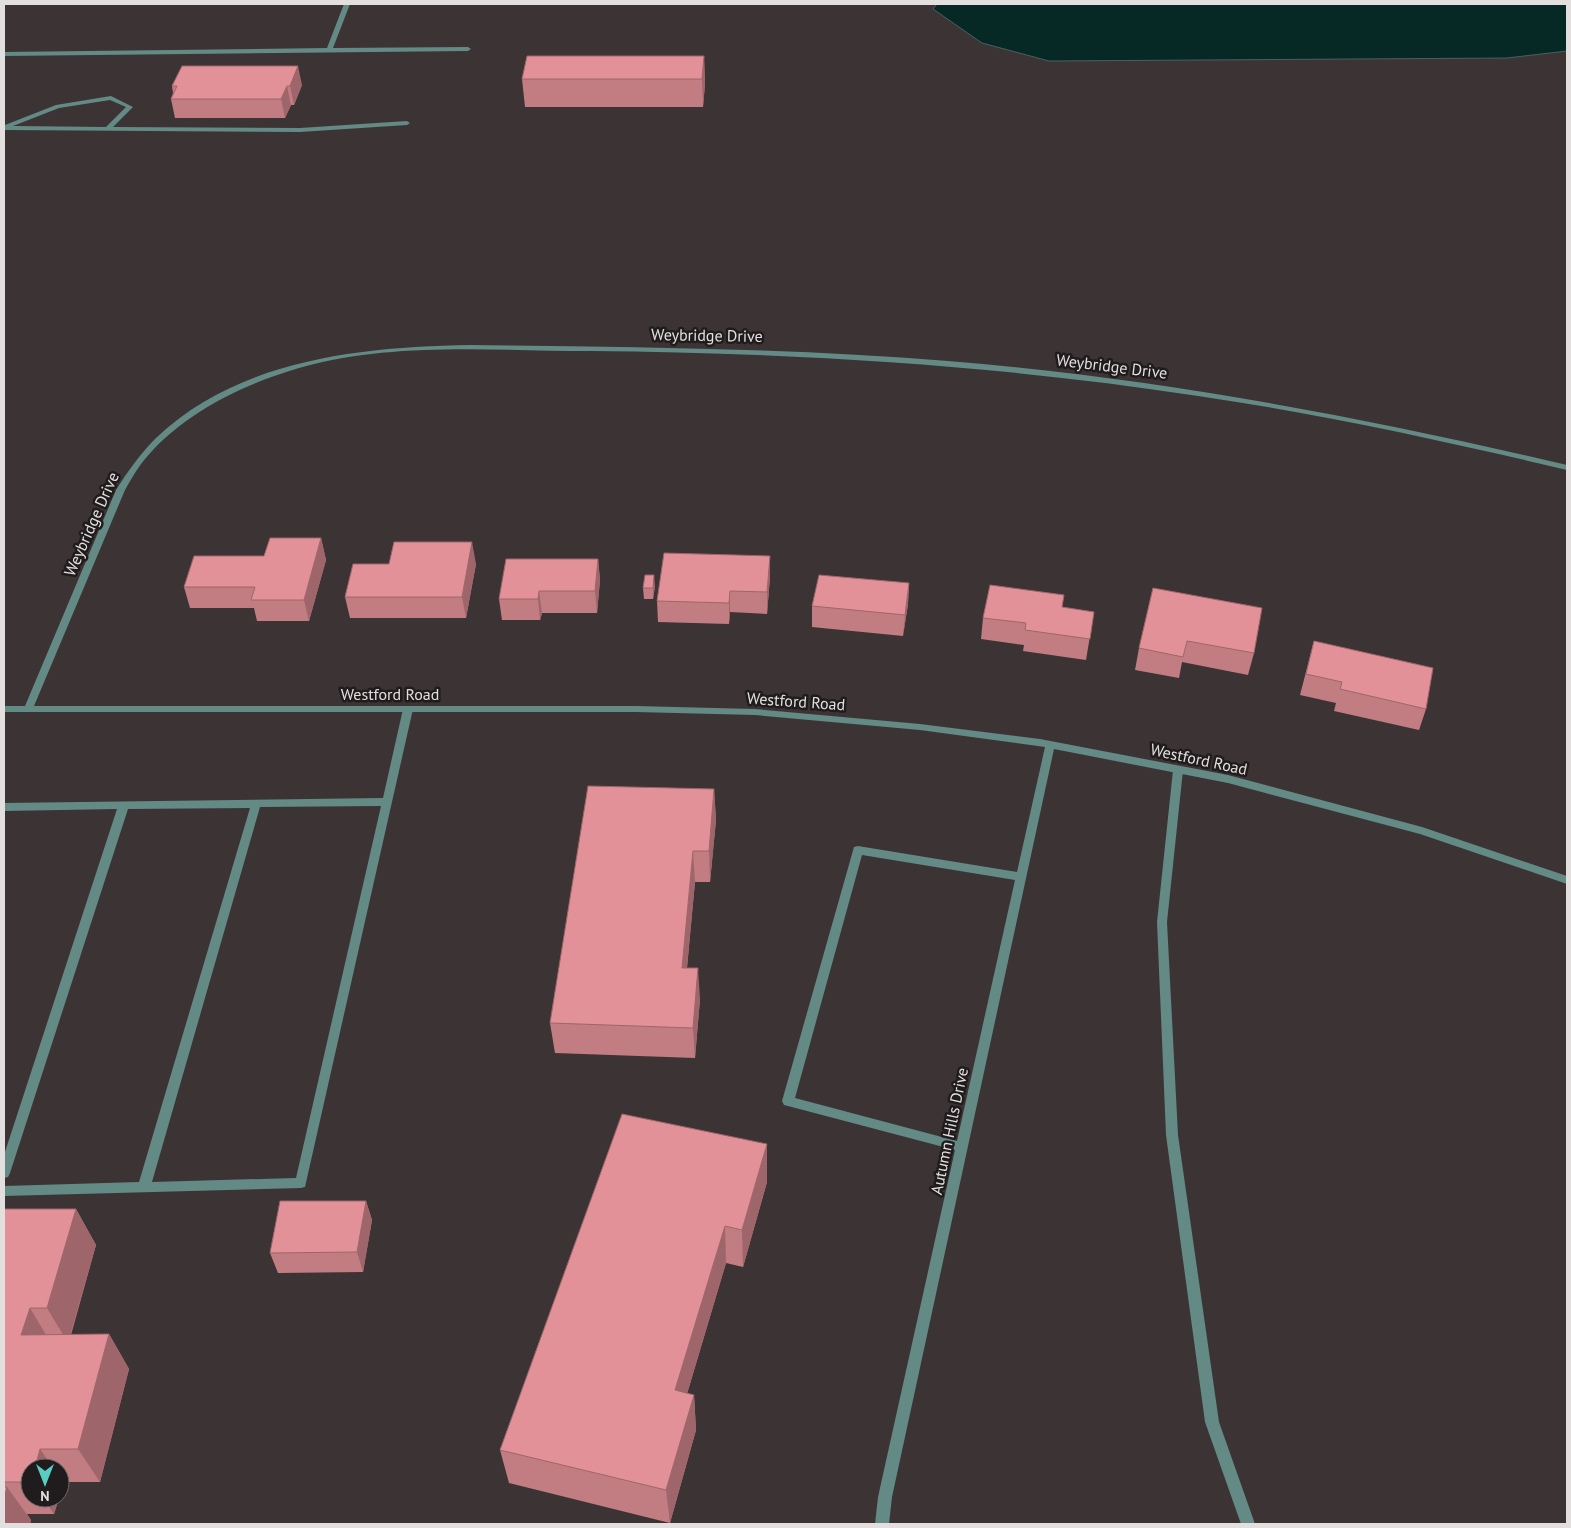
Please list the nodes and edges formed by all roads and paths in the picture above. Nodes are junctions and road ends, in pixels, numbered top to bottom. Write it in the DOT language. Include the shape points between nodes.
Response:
graph roads {
  1 [pos="347,4"];
  2 [pos="468,49"];
  3 [pos="329,50"];
  4 [pos="4,54"];
  5 [pos="407,123"];
  6 [pos="4,128"];
  7 [pos="108,128"];
  8 [pos="1567,467"];
  9 [pos="4,709"];
  10 [pos="28,709"];
  11 [pos="408,709"];
  12 [pos="1050,745"];
  13 [pos="1178,770"];
  14 [pos="387,802"];
  15 [pos="256,804"];
  16 [pos="124,805"];
  17 [pos="4,807"];
  18 [pos="1022,877"];
  19 [pos="1567,880"];
  20 [pos="962,1147"];
  21 [pos="4,1173"];
  22 [pos="144,1187"];
  23 [pos="4,1191"];
  24 [pos="882,1524"];
  25 [pos="1248,1524"];
  1 -- 3 [label="street"];
  2 -- 3 [label="street"];
  3 -- 4 [label="street"];
  5 -- 7 [label="street" via="300,130"];
  6 -- 7 [label="street"];
  6 -- 7 [label="street" via="58,106 111,98 130,107"];
  8 -- 10 [label="street, Weybridge Drive" via="1508,452 1266,404 1141,385 939,362 769,351 617,348 396,350 340,356 258,380 210,403 149,449 128,475 114,502"];
  9 -- 10 [label="street, Westford Road"];
  10 -- 11 [label="street, Westford Road"];
  11 -- 12 [label="street, Westford Road" via="755,712 920,727"];
  11 -- 14 [label="street"];
  12 -- 13 [label="street, Westford Road"];
  12 -- 18 [label="street, Autumn Hills Drive"];
  13 -- 19 [label="street, Westford Road" via="1291,795 1422,831"];
  13 -- 25 [label="street" via="1162,922 1172,1135 1212,1422"];
  14 -- 15 [label="street"];
  14 -- 22 [label="street" via="301,1183"];
  15 -- 16 [label="street"];
  15 -- 22 [label="street"];
  16 -- 17 [label="street"];
  16 -- 21 [label="street"];
  18 -- 20 [label="street, Autumn Hills Drive"];
  18 -- 20 [label="street" via="858,850 788,1101"];
  20 -- 24 [label="street, Autumn Hills Drive"];
  22 -- 23 [label="street"];
}
